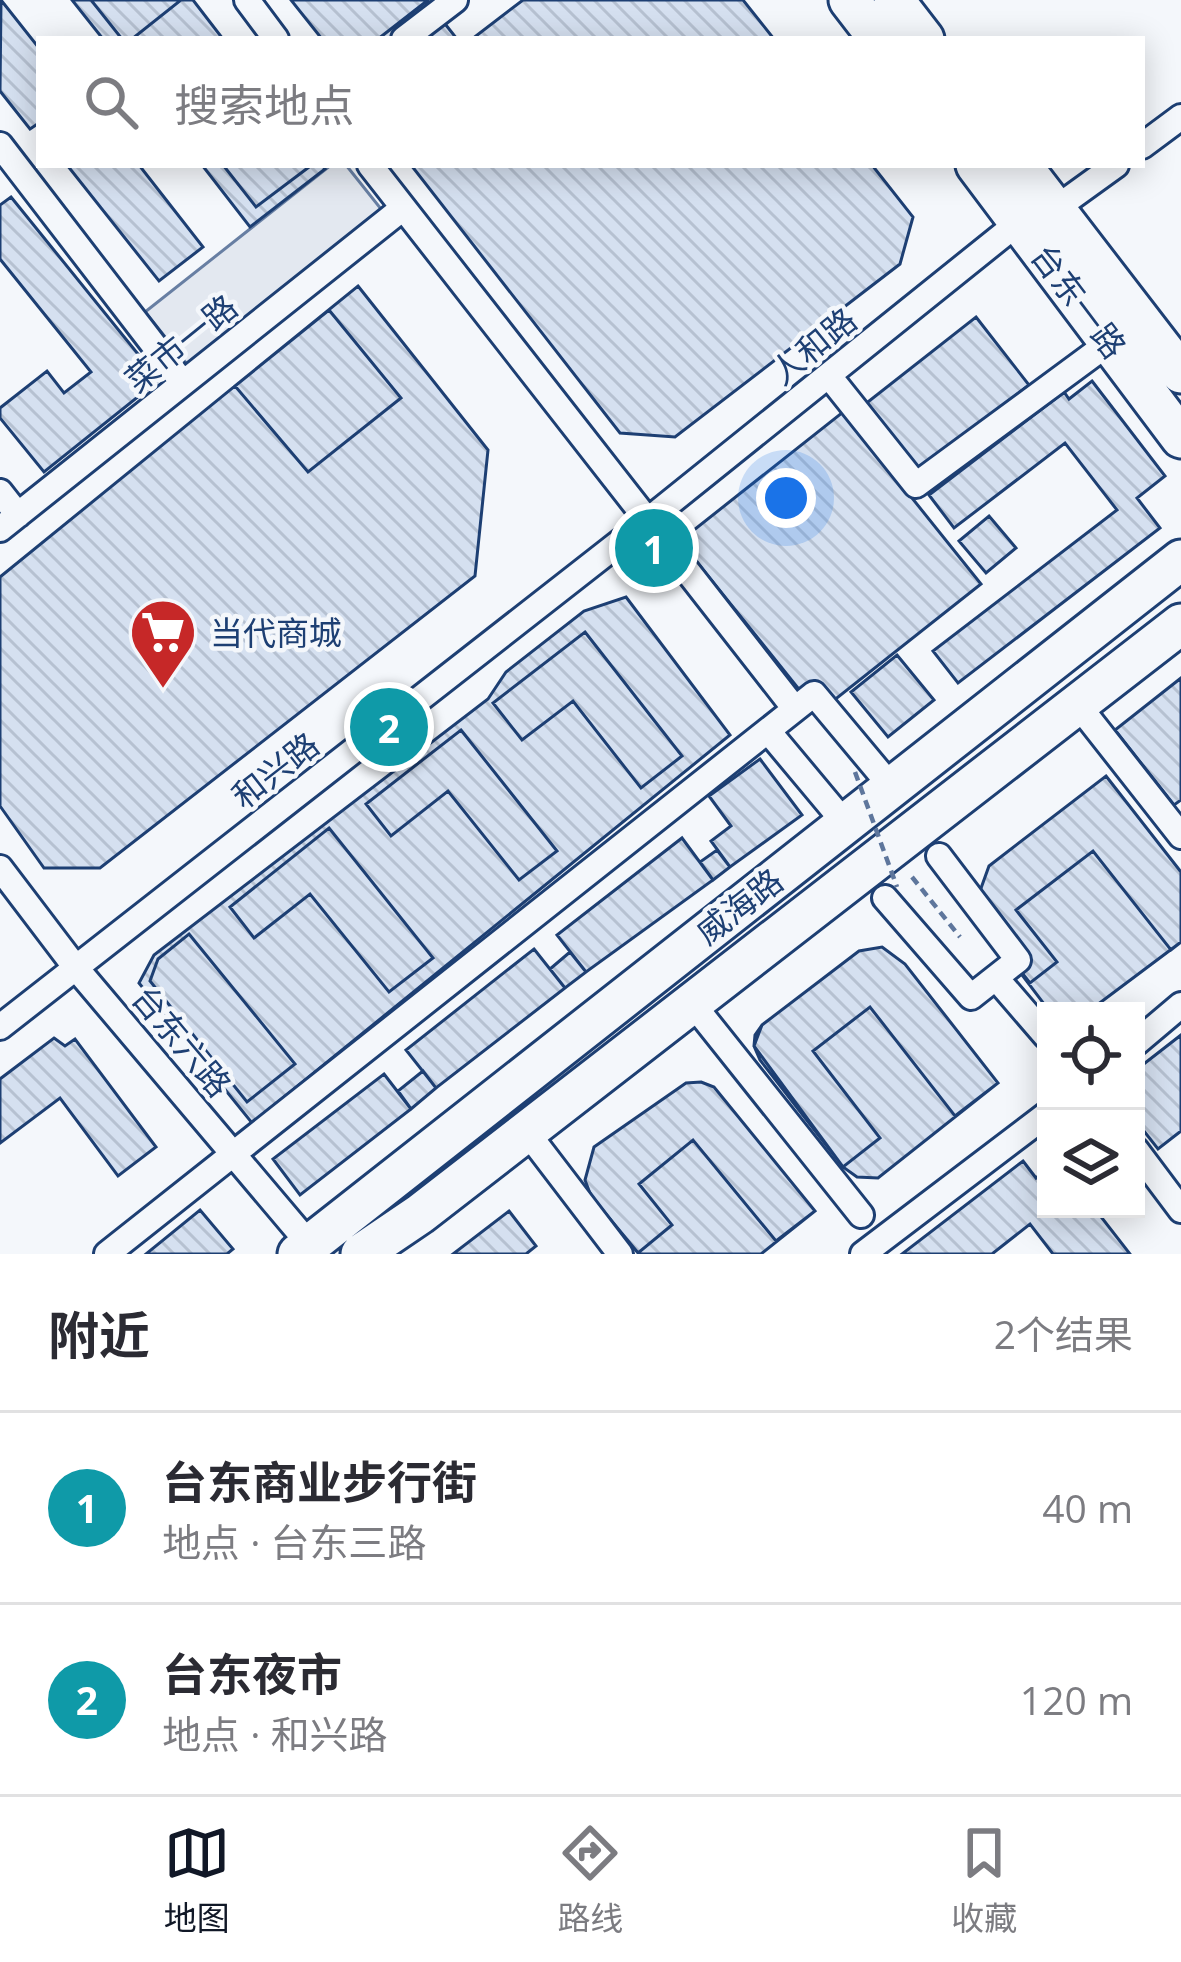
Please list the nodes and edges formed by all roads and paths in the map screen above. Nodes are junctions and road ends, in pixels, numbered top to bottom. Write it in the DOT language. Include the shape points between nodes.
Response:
graph roads {
  1 [pos="247,0"];
  2 [pos="455,0"];
  3 [pos="849,0"];
  4 [pos="893,0"];
  5 [pos="274,36"];
  6 [pos="408,36"];
  7 [pos="877,36"];
  8 [pos="922,36"];
  9 [pos="1181,117"];
  10 [pos="1145,144"];
  11 [pos="2,153"];
  12 [pos="372,168"];
  13 [pos="980,168"];
  14 [pos="1022,168"];
  15 [pos="1110,168"];
  16 [pos="403,208"];
  17 [pos="1037,216"];
  18 [pos="1110,342"];
  19 [pos="1181,373"];
  20 [pos="829,376"];
  21 [pos="183,383"];
  22 [pos="1181,438"];
  23 [pos="0,492"];
  24 [pos="647,521"];
  25 [pos="9,522"];
  26 [pos="1181,560"];
  27 [pos="1181,625"];
  28 [pos="1078,705"];
  29 [pos="795,709"];
  30 [pos="768,730"];
  31 [pos="855,772"];
  32 [pos="885,779"];
  33 [pos="839,816"];
  34 [pos="1181,836"];
  35 [pos="939,856"];
  36 [pos="0,868"];
  37 [pos="912,877"];
  38 [pos="891,892"];
  39 [pos="960,937"];
  40 [pos="76,968"];
  41 [pos="996,978"];
  42 [pos="692,1003"];
  43 [pos="1181,1005"];
  44 [pos="1037,1026"];
  45 [pos="0,1027"];
  46 [pos="1145,1035"];
  47 [pos="1037,1122"];
  48 [pos="526,1131"];
  49 [pos="234,1154"];
  50 [pos="1145,1162"];
  51 [pos="1181,1210"];
  52 [pos="860,1215"];
  53 [pos="308,1251"];
  54 [pos="107,1254"];
  55 [pos="361,1254"];
  56 [pos="620,1254"];
  57 [pos="862,1254"];
  1 -- 5 [label="street"];
  2 -- 6 [label="street"];
  3 -- 7 [label="main road"];
  4 -- 8 [label="main road"];
  9 -- 10 [label="street"];
  11 -- 21 [label="street"];
  12 -- 16 [label="street"];
  13 -- 17 [label="main road, 台东一路"];
  14 -- 17 [label="main road, 台东一路"];
  15 -- 17 [label="street, 人和路"];
  16 -- 21 [label="street, 菜市一路"];
  16 -- 24 [label="street"];
  17 -- 18 [label="main road, 台东一路"];
  17 -- 19 [label="main road, 台东一路"];
  17 -- 20 [label="street, 人和路"];
  18 -- 20 [label="street" via="916,485"];
  18 -- 22 [label="main road, 台东一路"];
  20 -- 24 [label="street, 人和路"];
  21 -- 25 [label="street, 菜市一路"];
  23 -- 25 [label="street"];
  24 -- 29 [label="street"];
  24 -- 40 [label="street, 和兴路"];
  26 -- 53 [label="main road, 威海路"];
  27 -- 28 [label="main road, 威海路"];
  28 -- 34 [label="street"];
  28 -- 42 [label="main road, 威海路"];
  29 -- 30 [label="street"];
  29 -- 32 [label="street" via="814,694"];
  30 -- 33 [label="street"];
  30 -- 49 [label="street"];
  31 -- 38 [label="path, bridge"];
  35 -- 41 [label="street" via="1018,959"];
  36 -- 40 [label="street, 台东六路"];
  37 -- 39 [label="path"];
  38 -- 41 [label="street" via="970,997"];
  40 -- 45 [label="street, 和兴路"];
  40 -- 49 [label="street, 台东六路"];
  41 -- 44 [label="street"];
  42 -- 48 [label="main road, 威海路"];
  42 -- 52 [label="street"];
  43 -- 46 [label="street"];
  47 -- 57 [label="street"];
  48 -- 55 [label="main road, 威海路"];
  48 -- 56 [label="street"];
  49 -- 53 [label="street, 台东六路"];
  49 -- 54 [label="street"];
  50 -- 51 [label="street"];
}
